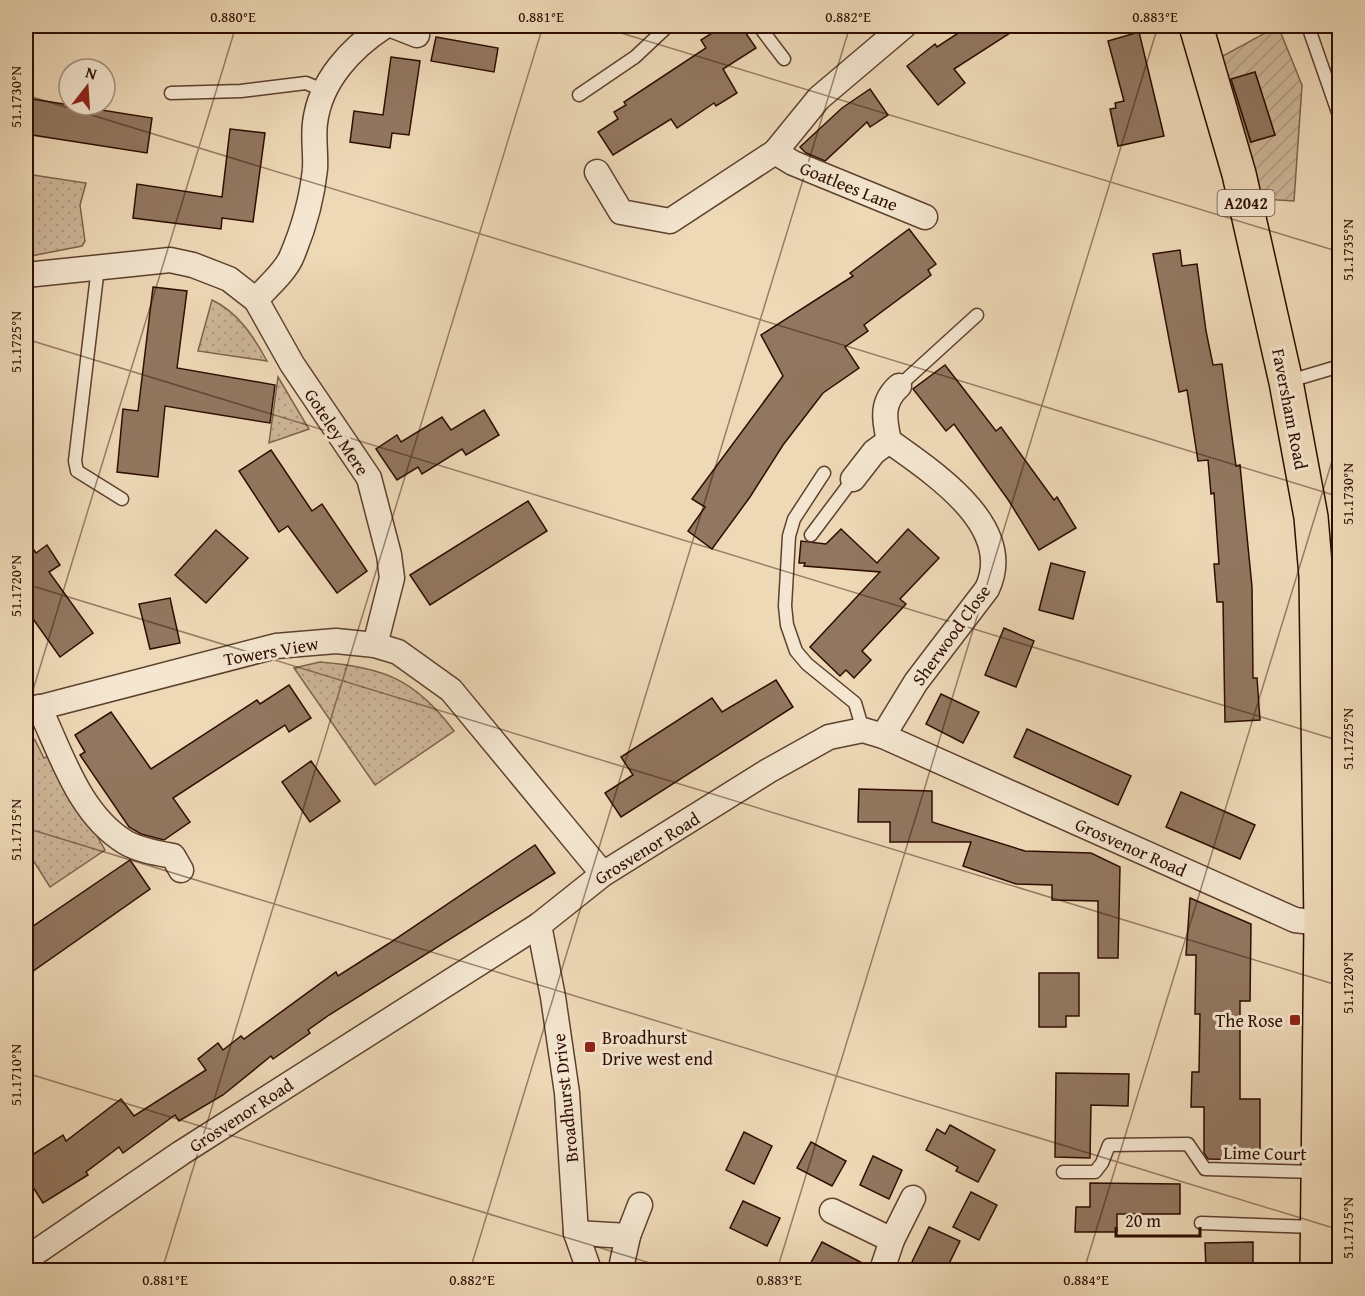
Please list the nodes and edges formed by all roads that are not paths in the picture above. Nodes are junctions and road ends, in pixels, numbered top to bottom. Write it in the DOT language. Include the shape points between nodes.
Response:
graph roads {
  1 [pos="385,26"];
  2 [pos="394,26"];
  3 [pos="668,26"];
  4 [pos="759,26"];
  5 [pos="904,26"];
  6 [pos="1196,26"];
  7 [pos="1308,26"];
  8 [pos="417,35"];
  9 [pos="784,59"];
  10 [pos="325,91"];
  11 [pos="171,93"];
  12 [pos="579,94"];
  13 [pos="1340,118"];
  14 [pos="775,152"];
  15 [pos="597,172"];
  16 [pos="925,217"];
  17 [pos="98,267"];
  18 [pos="26,275"];
  19 [pos="256,300"];
  20 [pos="977,315"];
  21 [pos="1340,366"];
  22 [pos="1286,382"];
  23 [pos="899,386"];
  24 [pos="889,441"];
  25 [pos="824,473"];
  26 [pos="853,479"];
  27 [pos="122,499"];
  28 [pos="811,535"];
  29 [pos="1328,576"];
  30 [pos="375,645"];
  31 [pos="32,709"];
  32 [pos="873,733"];
  33 [pos="182,870"];
  34 [pos="603,874"];
  35 [pos="539,924"];
  36 [pos="1327,940"];
  37 [pos="1329,1116"];
  38 [pos="1063,1172"];
  39 [pos="1317,1172"];
  40 [pos="913,1198"];
  41 [pos="640,1205"];
  42 [pos="832,1211"];
  43 [pos="1201,1223"];
  44 [pos="1317,1227"];
  45 [pos="576,1233"];
  46 [pos="628,1236"];
  47 [pos="892,1240"];
  48 [pos="26,1259"];
  49 [pos="621,1268"];
  50 [pos="588,1270"];
  51 [pos="882,1270"];
  52 [pos="1317,1270"];
  1 -- 10 [label="street" via="341,62"];
  2 -- 8 [label="street"];
  3 -- 12 [label="lane" via="635,57"];
  4 -- 9 [label="lane"];
  5 -- 14 [label="street, Goatlees Lane" via="819,98"];
  6 -- 22 [label="main road, Faversham Road / A2042" via="1239,174"];
  7 -- 13 [label="lane"];
  10 -- 11 [label="lane" via="306,83 241,91"];
  10 -- 19 [label="street" via="315,122 315,167 303,224 290,260"];
  14 -- 15 [label="street, Goatlees Lane" via="670,221 621,212"];
  14 -- 16 [label="street, Goatlees Lane"];
  17 -- 18 [label="street, Goteley Mere"];
  17 -- 19 [label="street, Goteley Mere" via="170,260 193,264 229,279"];
  17 -- 27 [label="lane" via="76,471"];
  19 -- 30 [label="street, Goteley Mere" via="297,371 369,478 392,578"];
  20 -- 23 [label="lane"];
  21 -- 22 [label="lane"];
  22 -- 29 [label="main road, Faversham Road / A2042" via="1311,517"];
  23 -- 24 [label="street" via="889,398 884,415"];
  24 -- 26 [label="street"];
  24 -- 32 [label="street, Sherwood Close" via="954,490 975,515 993,549 994,563 987,589"];
  25 -- 32 [label="lane" via="794,519 789,536 787,625 796,651 855,703"];
  26 -- 28 [label="lane"];
  29 -- 36 [label="main road, Faversham Road / A2042"];
  30 -- 31 [label="street, Towers View" via="336,641 276,646"];
  30 -- 34 [label="street, Towers View" via="398,652 451,690"];
  31 -- 33 [label="street" via="96,817 125,843 173,856"];
  32 -- 34 [label="street, Grosvenor Road" via="830,737"];
  32 -- 36 [label="street, Grosvenor Road" via="1295,920"];
  34 -- 35 [label="street, Grosvenor Road"];
  35 -- 45 [label="street, Broadhurst Drive" via="567,1093"];
  35 -- 48 [label="street, Grosvenor Road" via="181,1154"];
  36 -- 37 [label="main road, Faversham Road / A2042"];
  37 -- 39 [label="main road, Faversham Road / A2042"];
  38 -- 39 [label="lane, Lime Court" via="1095,1172 1108,1145 1188,1144 1205,1169"];
  39 -- 44 [label="main road, Faversham Road / A2042"];
  40 -- 47 [label="street"];
  41 -- 46 [label="street"];
  42 -- 47 [label="street"];
  43 -- 44 [label="lane"];
  44 -- 52 [label="main road, Faversham Road / A2042"];
  45 -- 46 [label="street"];
  45 -- 50 [label="street, Broadhurst Drive"];
  46 -- 49 [label="street"];
  47 -- 51 [label="street"];
}
